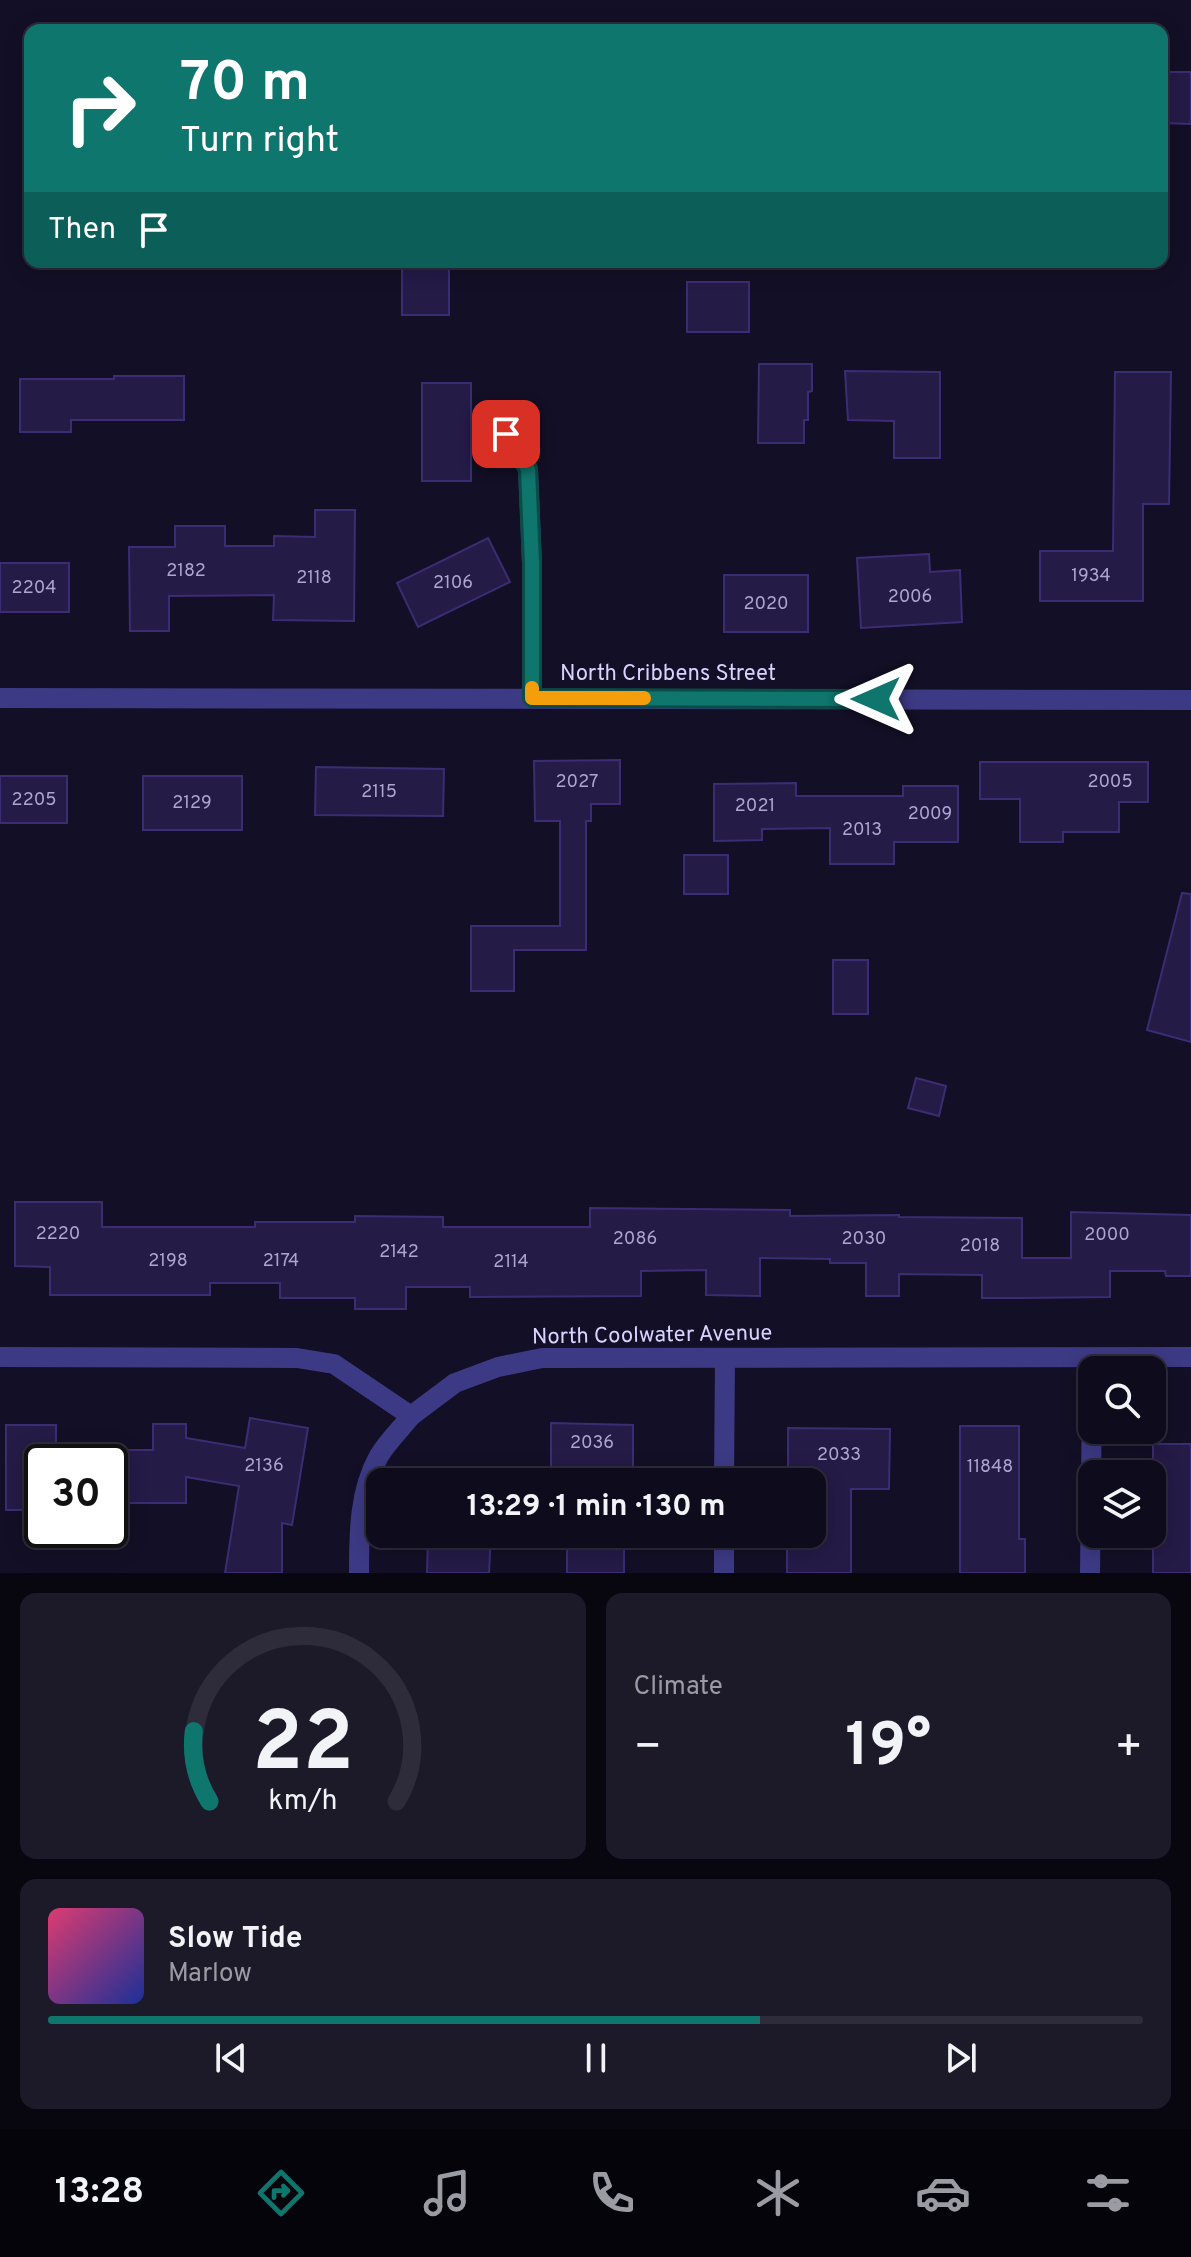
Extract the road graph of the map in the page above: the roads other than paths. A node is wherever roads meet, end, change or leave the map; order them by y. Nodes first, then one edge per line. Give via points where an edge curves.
1 (506, 434) dead end
2 (0, 698) edge
3 (532, 698) junction
4 (1191, 700) edge
5 (0, 1357) edge
6 (1191, 1357) edge
7 (725, 1358) junction
8 (1166, 1359) edge
9 (1078, 1364) edge
10 (411, 1416) junction
11 (1091, 1444) edge
12 (724, 1468) edge
13 (724, 1548) edge
14 (359, 1573) edge
15 (724, 1573) edge
16 (1090, 1573) edge

1 - 3 street via 528,469
2 - 3 street, North Cribbens Street
3 - 4 street, North Cribbens Street
5 - 10 street via 297,1358 334,1364
6 - 8 street, North Coolwater Avenue
7 - 9 street, North Coolwater Avenue
7 - 10 street, North Coolwater Avenue via 542,1358 455,1383
7 - 12 street
10 - 14 street, North Coolwater Avenue via 379,1456 366,1489
11 - 16 street
13 - 15 street

